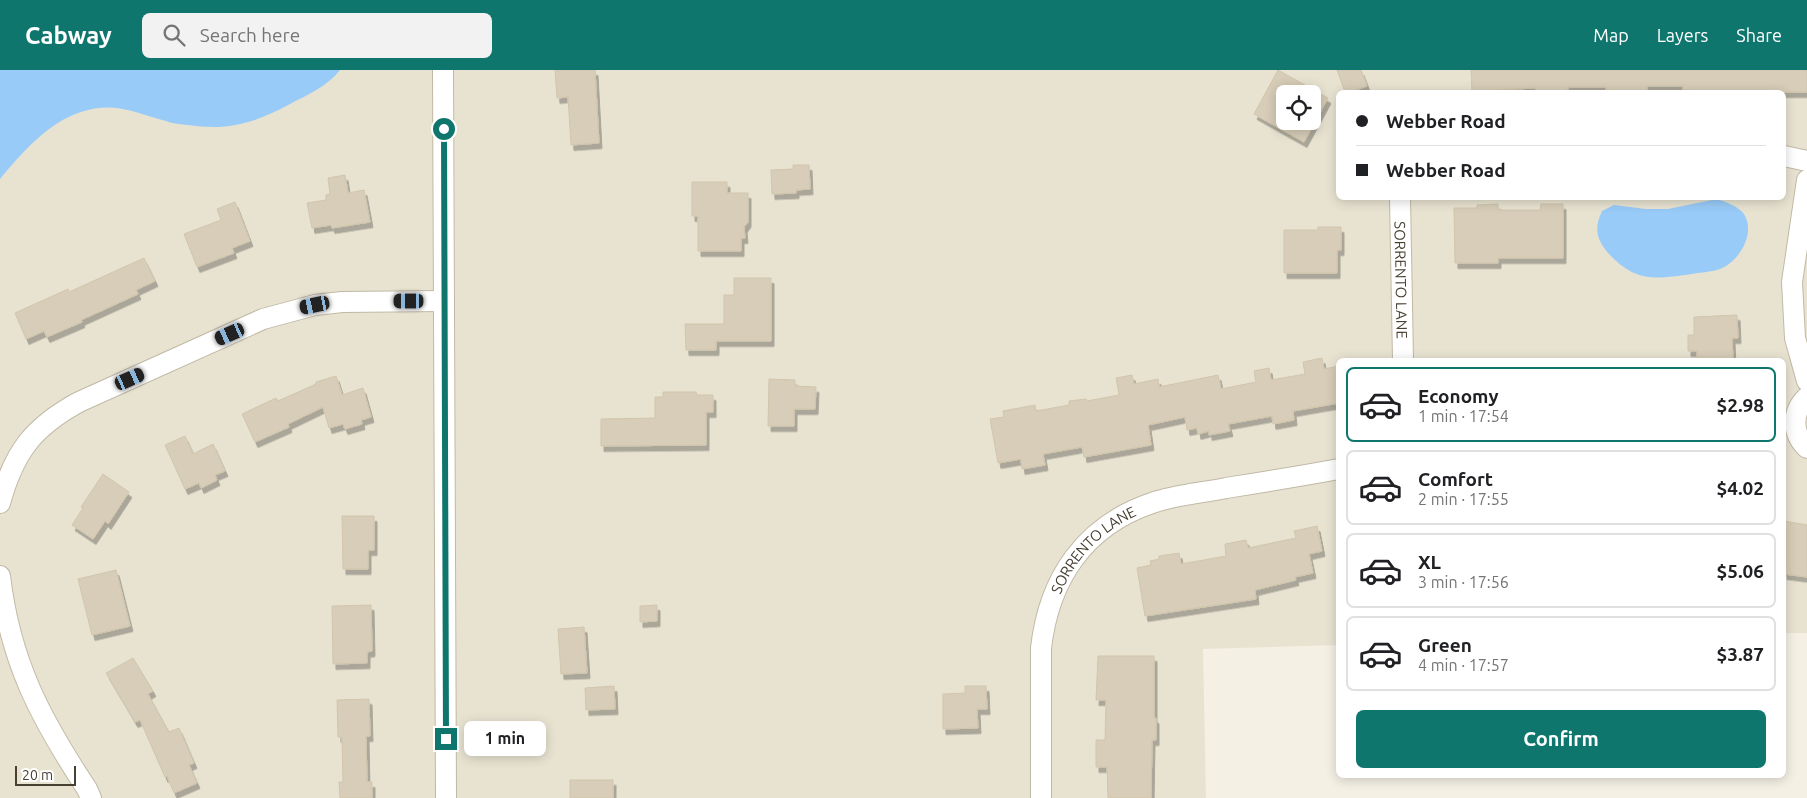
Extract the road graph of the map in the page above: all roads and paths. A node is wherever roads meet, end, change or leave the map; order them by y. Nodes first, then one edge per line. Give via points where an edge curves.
1 (443, 70) edge
2 (1786, 156) edge
3 (1807, 161) edge
4 (1807, 180) edge
5 (1397, 200) edge
6 (444, 300) junction
7 (1403, 358) edge
8 (1807, 381) edge
9 (1807, 397) edge
10 (1807, 448) edge
11 (1336, 470) edge
12 (0, 503) edge
13 (0, 576) edge
14 (91, 798) edge
15 (446, 798) edge
16 (1041, 798) edge

1 - 6 street
2 - 3 street
4 - 8 street via 1792,282 1795,338
5 - 7 street, SORRENTO LANE
6 - 12 street via 342,302 289,311 263,319 80,402 58,414 31,438 17,458
6 - 15 street
9 - 10 street via 1796,413 1795,425 1798,437
11 - 16 street, SORRENTO LANE via 1153,502 1118,518 1087,543 1063,574 1043,628
13 - 14 street via 9,629 31,694

